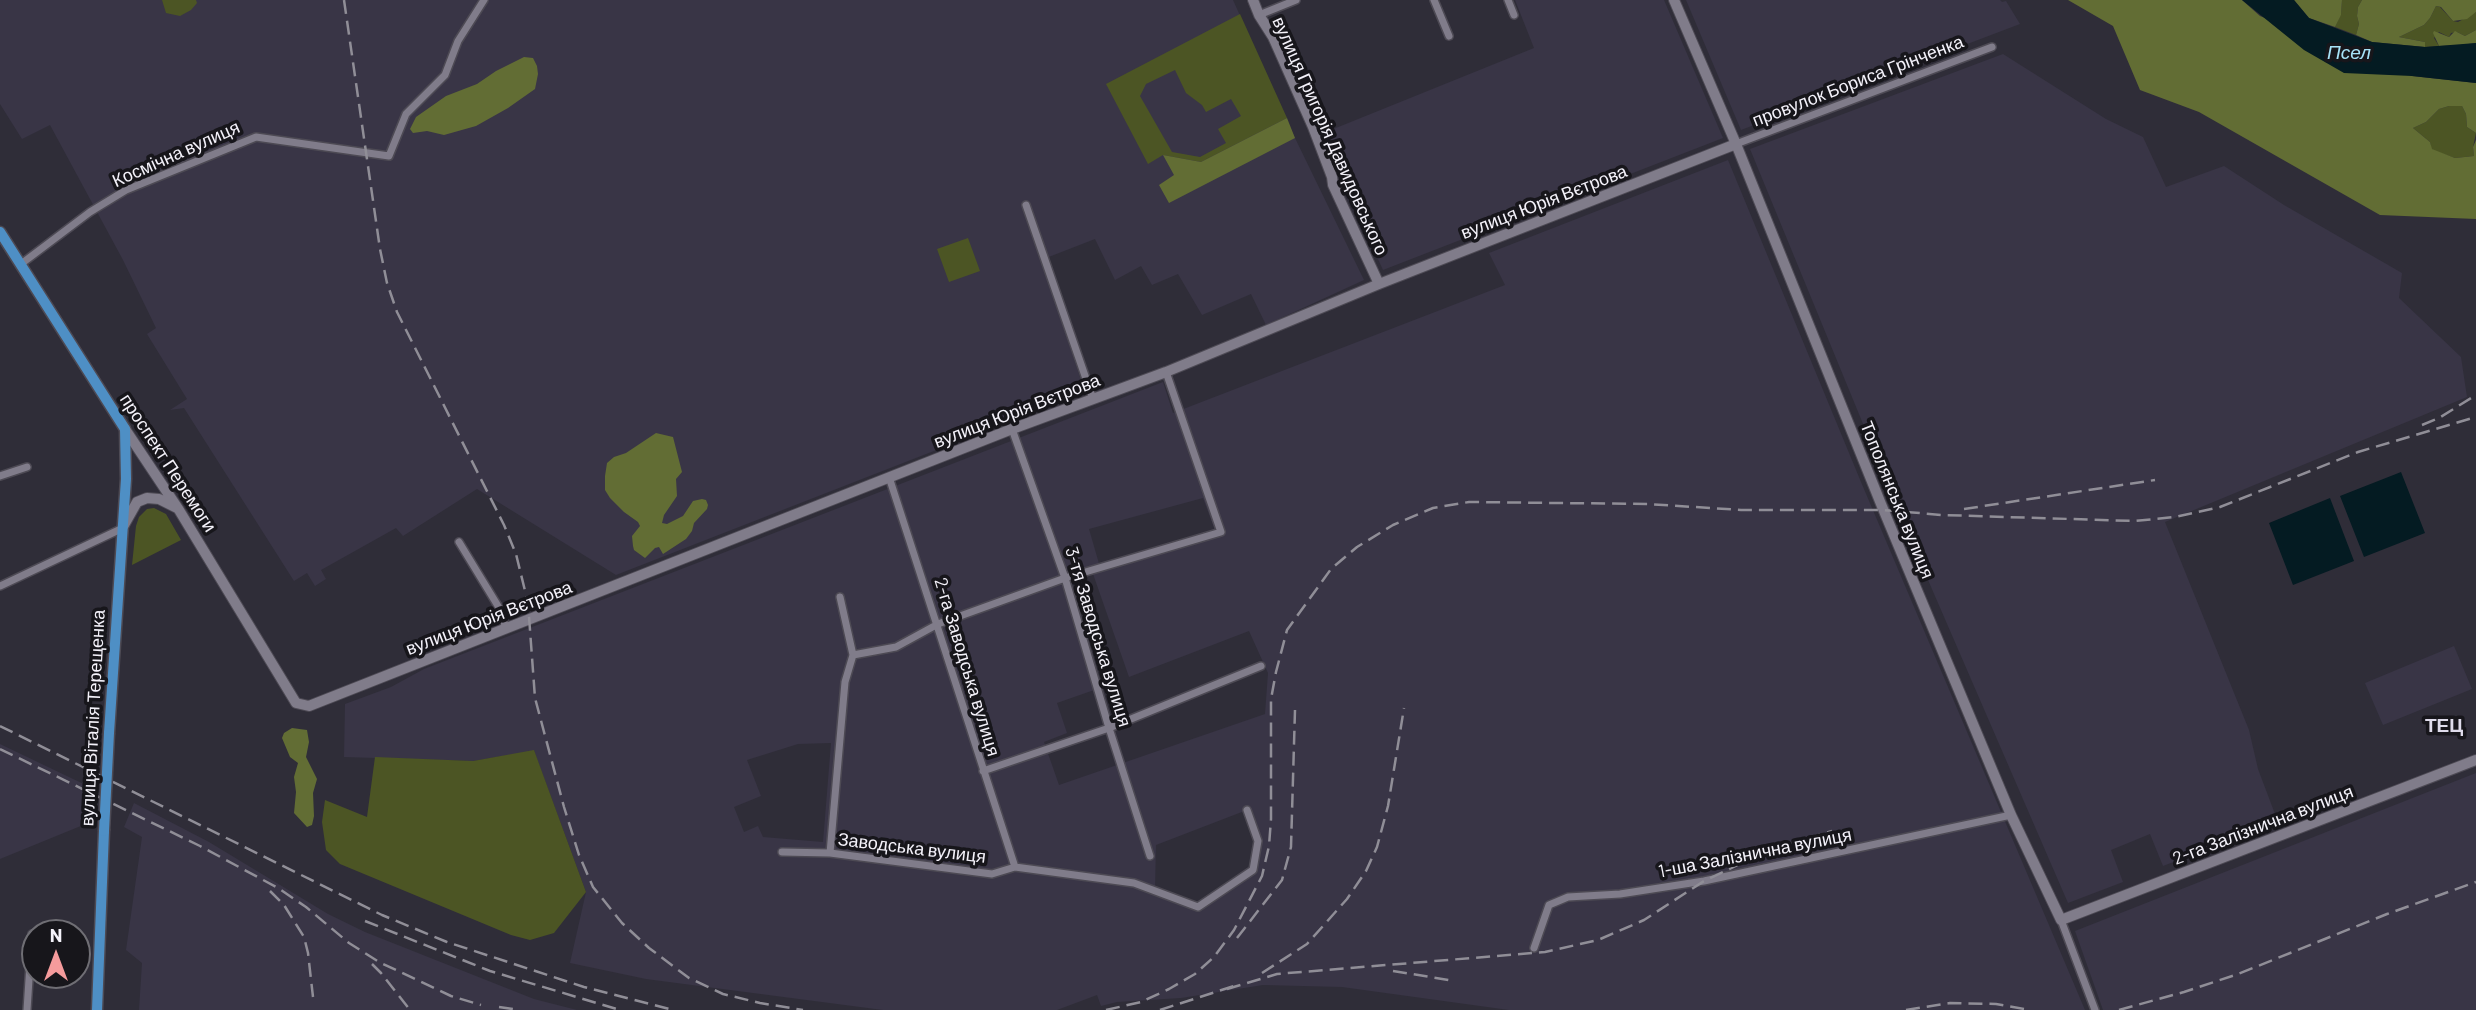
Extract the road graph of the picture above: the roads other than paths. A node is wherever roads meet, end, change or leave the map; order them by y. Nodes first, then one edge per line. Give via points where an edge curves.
1 (484, 0) edge
2 (1253, 0) edge
3 (1296, 0) edge
4 (1434, 0) edge
5 (1508, 0) edge
6 (1674, 0) edge
7 (1259, 15) junction
8 (1514, 15) dead end
9 (1449, 36) dead end
10 (1992, 47) dead end
11 (1736, 144) junction
12 (1026, 205) dead end
13 (0, 232) edge
14 (20, 264) junction
15 (1379, 284) junction
16 (1166, 372) junction
17 (1093, 399) junction
18 (125, 429) junction
19 (1012, 429) junction
20 (27, 467) dead end
21 (0, 476) edge
22 (890, 477) junction
23 (179, 510) junction
24 (123, 528) junction
25 (459, 541) dead end
26 (1065, 578) junction
27 (0, 586) edge
28 (840, 597) dead end
29 (939, 624) junction
30 (506, 628) junction
31 (853, 655) junction
32 (1261, 666) dead end
33 (309, 706) joint
34 (1109, 728) junction
35 (2476, 760) edge
36 (984, 771) junction
37 (1247, 810) dead end
38 (2011, 815) junction
39 (782, 852) dead end
40 (830, 853) junction
41 (1150, 856) dead end
42 (1015, 867) junction
43 (2061, 920) junction
44 (1534, 948) dead end
45 (28, 989) edge
46 (27, 1010) edge
47 (97, 1010) edge
48 (2095, 1010) edge

1 - 14 street, Космічна вулиця via 458,41 445,75 406,114 388,156 256,137 126,191
2 - 7 street, вулиця Григорія Давидовського
3 - 7 street
4 - 9 street
5 - 8 street
6 - 11 street, Тополянська вулиця
7 - 15 street, вулиця Григорія Давидовського via 1273,37 1333,186
10 - 11 street, провулок Бориса Грінченка
11 - 15 street, вулиця Юрія Вєтрова
11 - 38 street, Тополянська вулиця
12 - 17 street
13 - 14 main road, проспект Перемоги
14 - 18 main road, проспект Перемоги
15 - 16 street, вулиця Юрія Вєтрова
16 - 17 street, вулиця Юрія Вєтрова
16 - 26 street via 1221,532
17 - 19 street, вулиця Юрія Вєтрова
18 - 23 street, проспект Перемоги
18 - 24 main road, вулиця Віталія Терещенка
19 - 22 street, вулиця Юрія Вєтрова
19 - 26 street, 3-тя Заводська вулиця
20 - 21 street
22 - 29 street, 2-га Заводська вулиця
22 - 30 street, вулиця Юрія Вєтрова
23 - 24 street via 147,498 137,502
23 - 33 street, проспект Перемоги via 296,703
24 - 27 street
24 - 47 main road, вулиця Віталія Терещенка, bridge
25 - 30 street
26 - 29 street
26 - 34 street, 3-тя Заводська вулиця
28 - 31 street
29 - 31 street via 896,647
29 - 36 street, 2-га Заводська вулиця
30 - 33 street, вулиця Юрія Вєтрова
31 - 40 street via 845,682
32 - 34 street
34 - 36 street
34 - 41 street, 3-тя Заводська вулиця
35 - 43 street, 2-га Залізнична вулиця
36 - 42 street, 2-га Заводська вулиця
37 - 42 street, Заводська вулиця via 1258,841 1252,870 1198,906 1134,883
38 - 43 street, Тополянська вулиця
38 - 44 street, 1-ша Залізнична вулиця via 1704,881 1568,897 1549,905
39 - 40 street, Заводська вулиця
40 - 42 street, Заводська вулиця via 992,874
43 - 48 street, Тополянська вулиця
45 - 46 street

